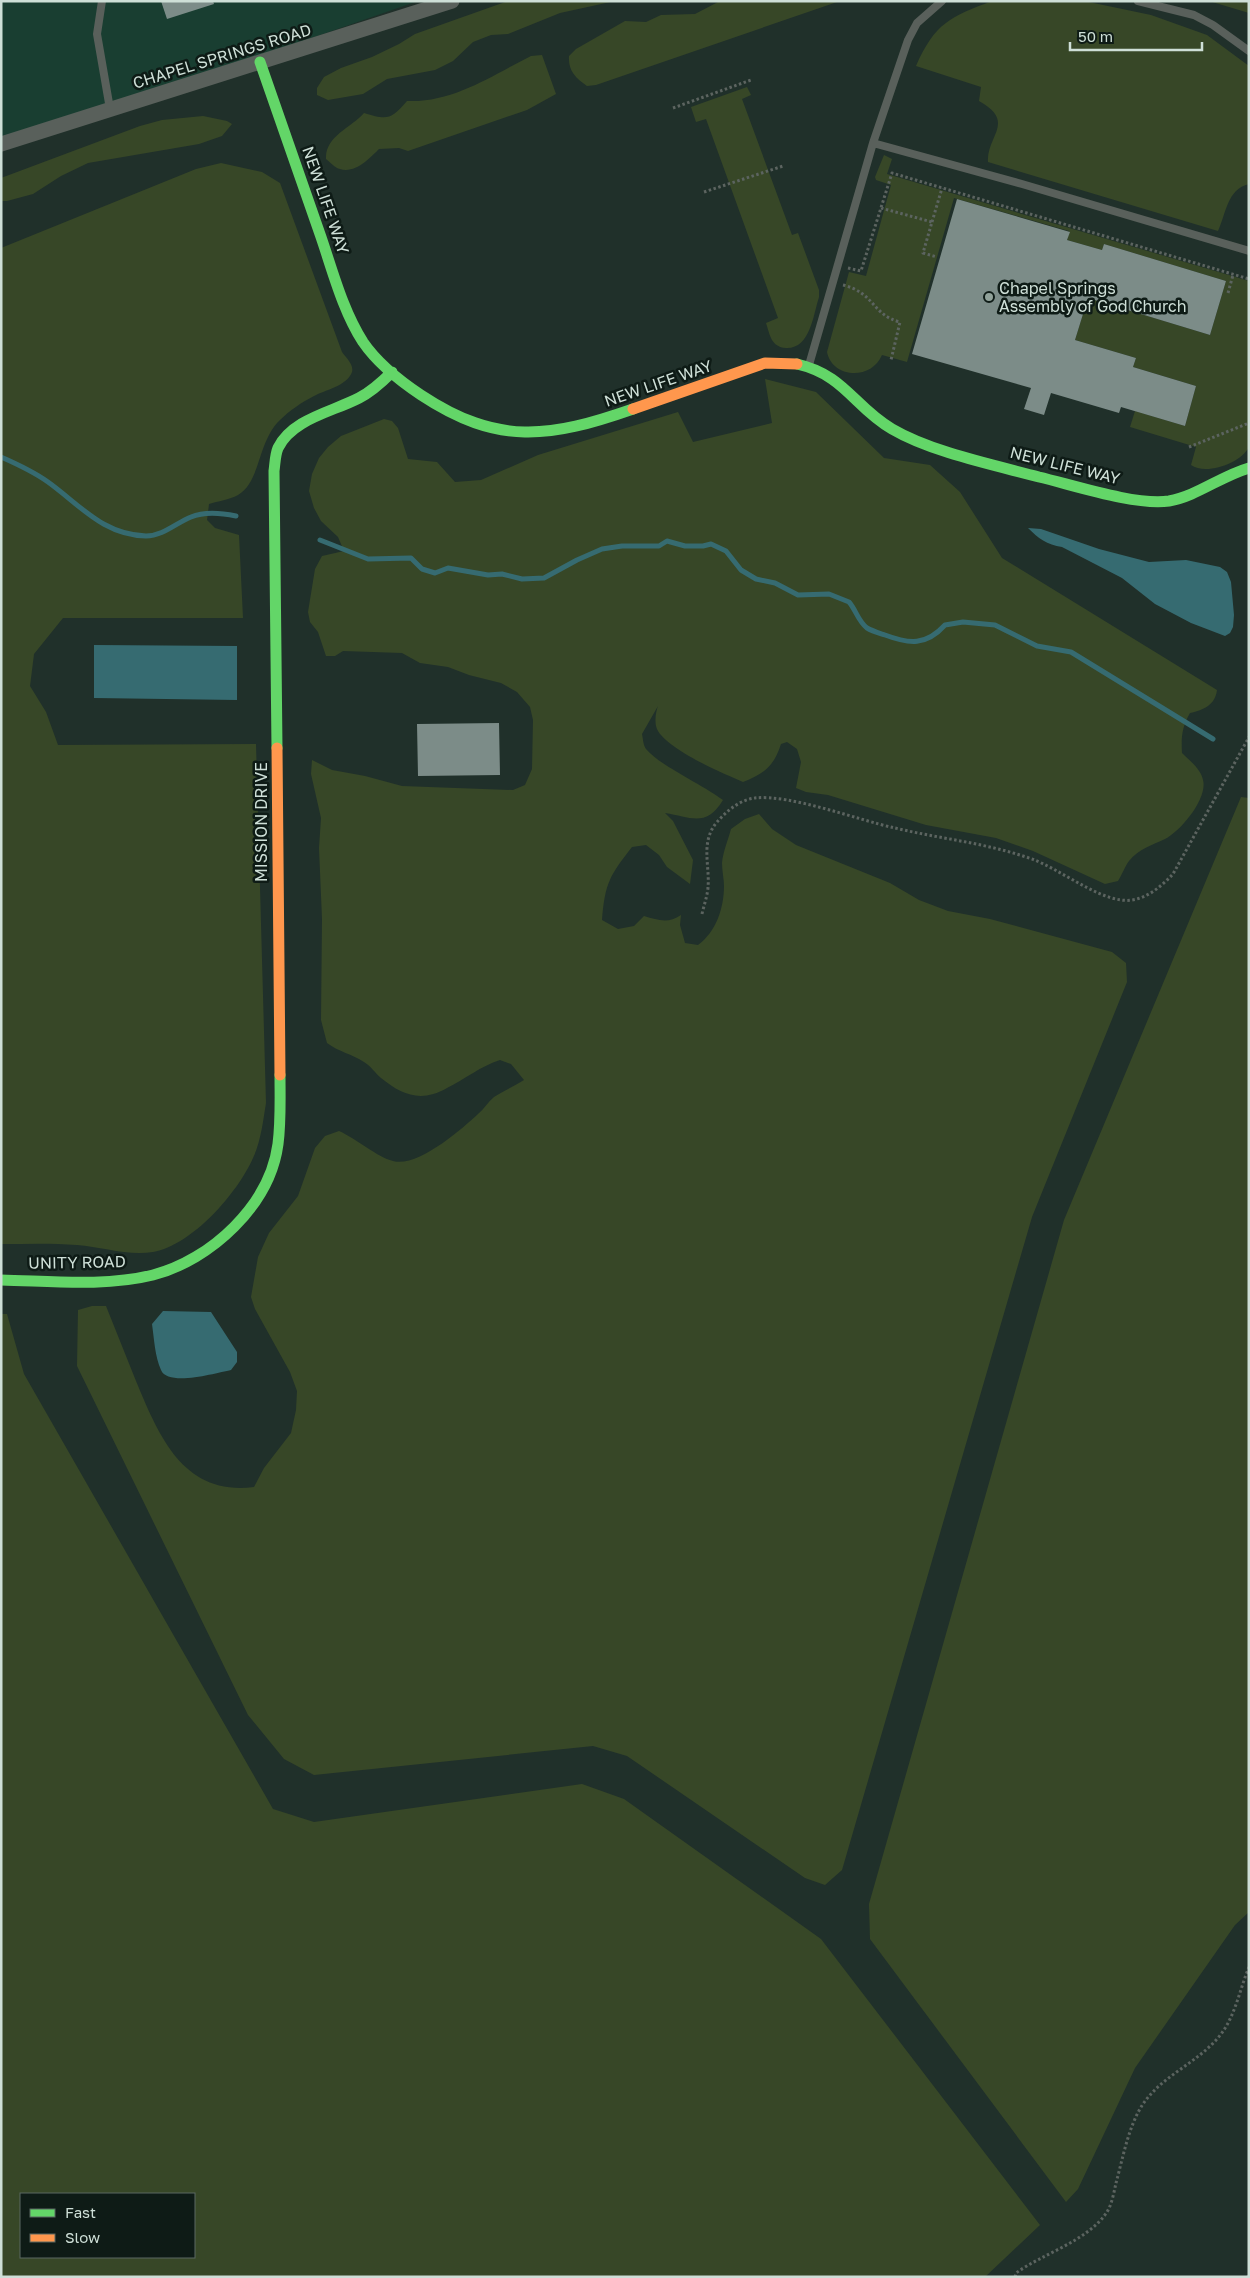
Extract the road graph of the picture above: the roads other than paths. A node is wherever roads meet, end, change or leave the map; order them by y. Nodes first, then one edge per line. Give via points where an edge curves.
1 (102, 1) edge
2 (452, 1) edge
3 (942, 1) edge
4 (1138, 1) edge
5 (1249, 51) edge
6 (260, 62) junction
7 (110, 109) junction
8 (873, 143) junction
9 (1, 144) edge
10 (1249, 251) edge
11 (809, 367) junction
12 (392, 372) junction
13 (1249, 468) edge
14 (153, 1274) joint
15 (1, 1280) edge

1 - 7 lane via 97,34
2 - 6 street, CHAPEL SPRINGS ROAD
3 - 8 lane via 917,23 908,40
4 - 5 lane via 1194,15 1213,24
6 - 7 street, CHAPEL SPRINGS ROAD
6 - 12 street, NEW LIFE WAY via 344,303 368,348
7 - 9 street, CHAPEL SPRINGS ROAD
8 - 10 lane
8 - 11 lane
11 - 12 street, NEW LIFE WAY via 778,360 765,363 593,423 540,432 509,432 455,414
11 - 13 street, NEW LIFE WAY via 846,388 875,418 894,432 916,442 1118,496 1146,502 1168,501 1190,495 1214,481
12 - 14 street, MISSION DRIVE via 359,398 307,420 278,448 274,471 278,1146 269,1173 251,1205 229,1231 206,1251 181,1265
14 - 15 street, UNITY ROAD via 122,1279

